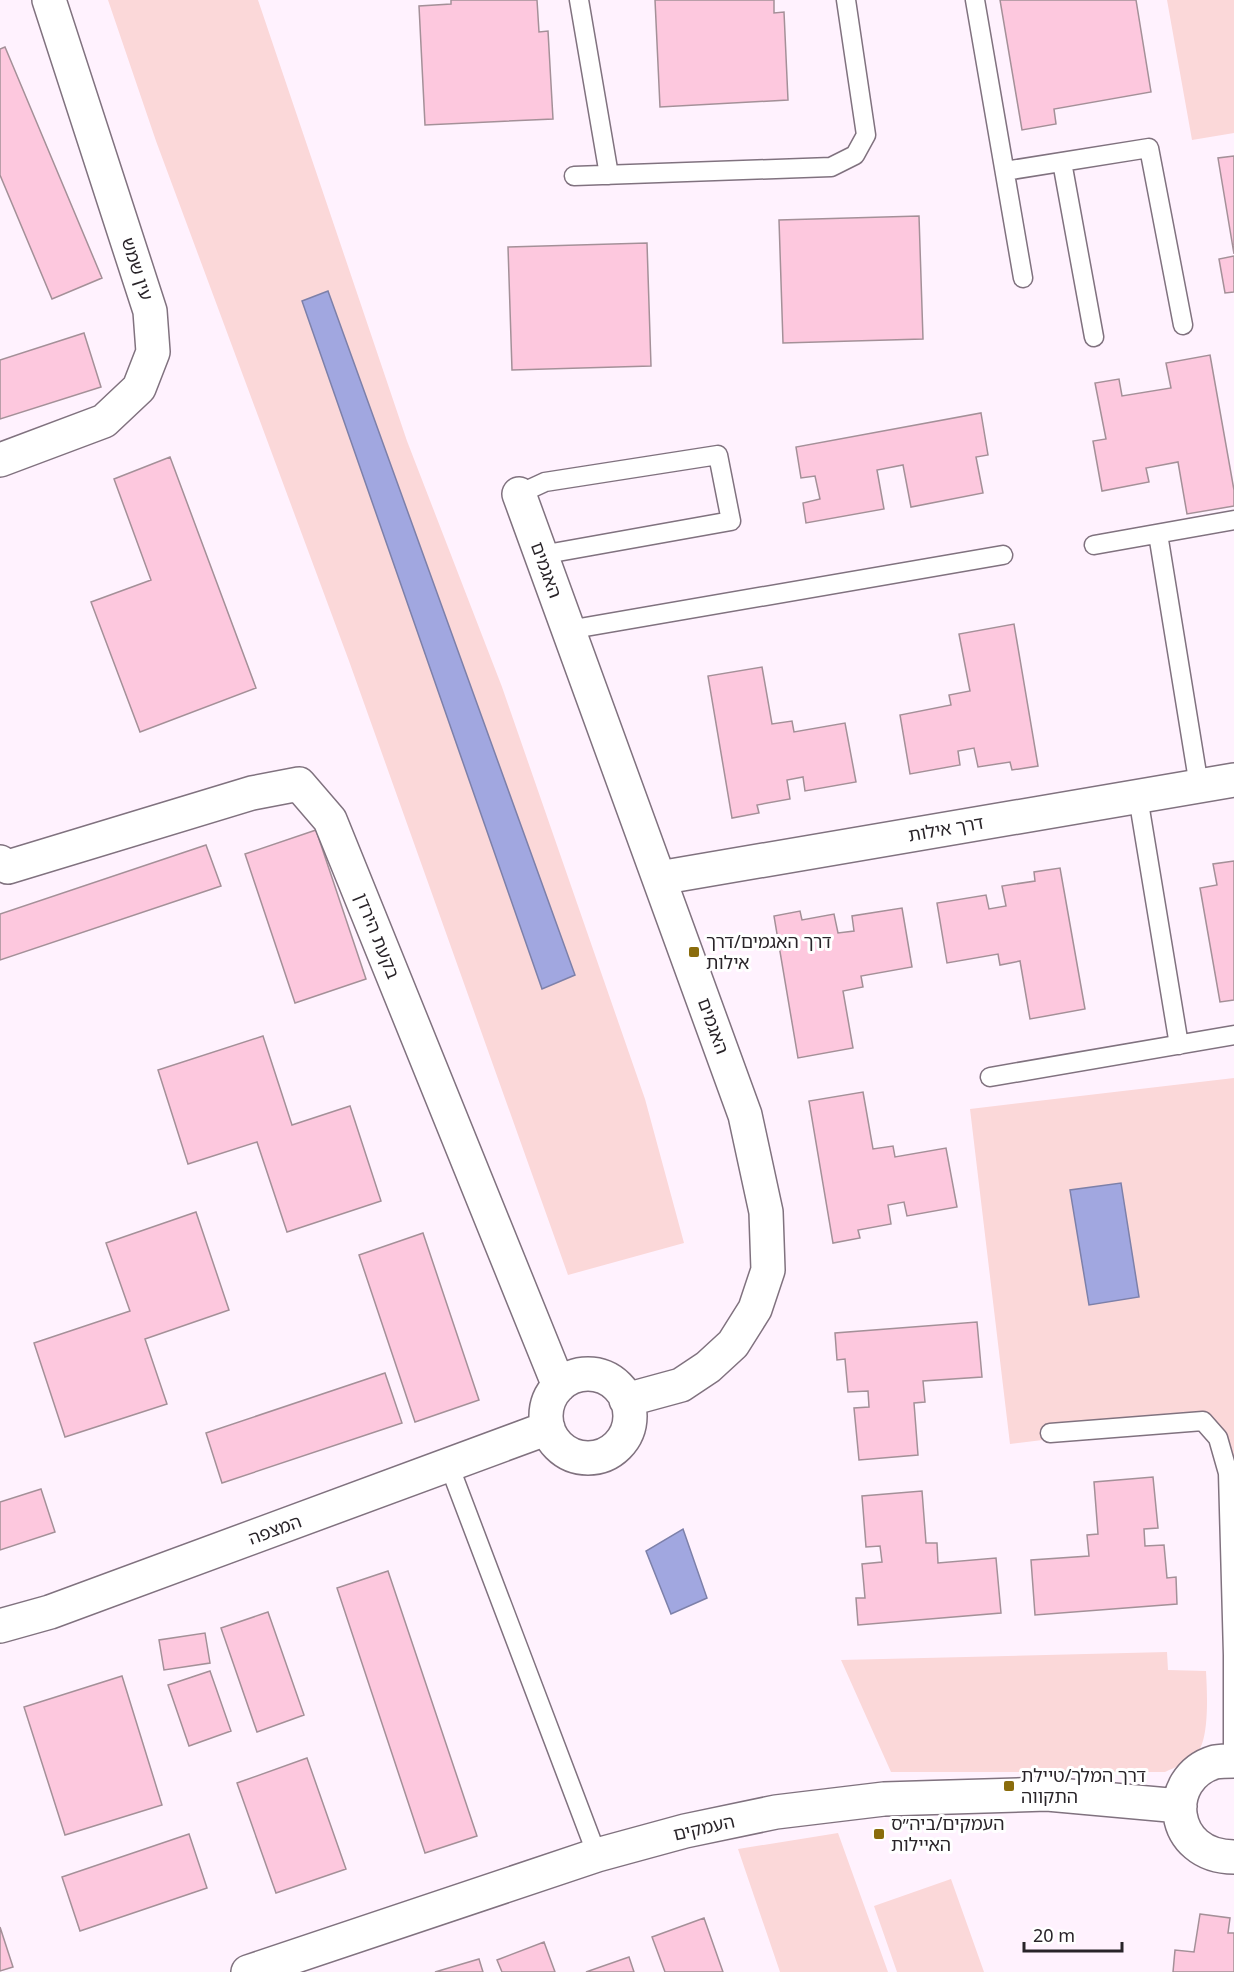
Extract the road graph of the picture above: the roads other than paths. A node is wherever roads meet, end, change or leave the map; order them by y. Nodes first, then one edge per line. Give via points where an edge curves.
1 (49, 0) edge
2 (579, 0) edge
3 (846, 0) edge
4 (975, 0) edge
5 (1062, 162) junction
6 (1005, 171) junction
7 (609, 175) junction
8 (574, 176) dead end
9 (1023, 278) dead end
10 (1183, 325) dead end
11 (1094, 337) dead end
12 (0, 460) edge
13 (519, 494) joint
14 (1234, 520) edge
15 (1158, 534) junction
16 (1094, 545) dead end
17 (541, 555) junction
18 (1003, 555) dead end
19 (568, 630) junction
20 (1234, 780) edge
21 (1199, 786) junction
22 (1138, 797) junction
23 (0, 862) edge
24 (659, 878) junction
25 (1234, 1035) edge
26 (1179, 1045) junction
27 (990, 1077) dead end
28 (560, 1386) junction
29 (626, 1400) junction
30 (548, 1428) junction
31 (1050, 1433) dead end
32 (448, 1465) junction
33 (0, 1626) edge
34 (1234, 1761) edge
35 (1180, 1806) junction
36 (597, 1855) junction
37 (1234, 1857) edge
38 (248, 1972) edge

1 - 12 street, עין שמש via 150,311 153,352 139,388 104,421
2 - 7 lane
3 - 7 lane via 866,135 855,155 831,167
4 - 6 lane
5 - 6 lane
5 - 10 lane via 1149,148
5 - 11 lane
6 - 9 lane
7 - 8 lane
13 - 17 street, האגמים
13 - 17 lane via 545,482 718,455 731,521
14 - 15 lane
15 - 16 lane
15 - 21 lane
17 - 19 street, האגמים
18 - 19 lane
19 - 24 street, האגמים
20 - 21 street, דרך אילות
21 - 22 street, דרך אילות
22 - 24 street, דרך אילות
22 - 26 lane
23 - 28 street, בקעת הירדן via 8,867 252,793 299,784 330,820
24 - 29 street, האגמים via 745,1115 766,1212 768,1270 755,1309 733,1344 708,1367 681,1385
25 - 26 lane
26 - 27 lane
28 - 29 street via 581,1375 598,1376 614,1384
28 - 30 street via 548,1406
29 - 30 street via 630,1415 626,1432 614,1449 599,1457 582,1458 566,1452
30 - 32 street, המצפה
31 - 34 lane via 1203,1420 1218,1438 1227,1473
32 - 33 street, המצפה via 50,1612
32 - 36 lane
34 - 35 street via 1215,1762 1198,1771 1185,1786
35 - 36 street, העמקים via 1047,1794 884,1799 776,1812
35 - 37 street via 1182,1826 1191,1842 1208,1853
36 - 38 street, העמקים

